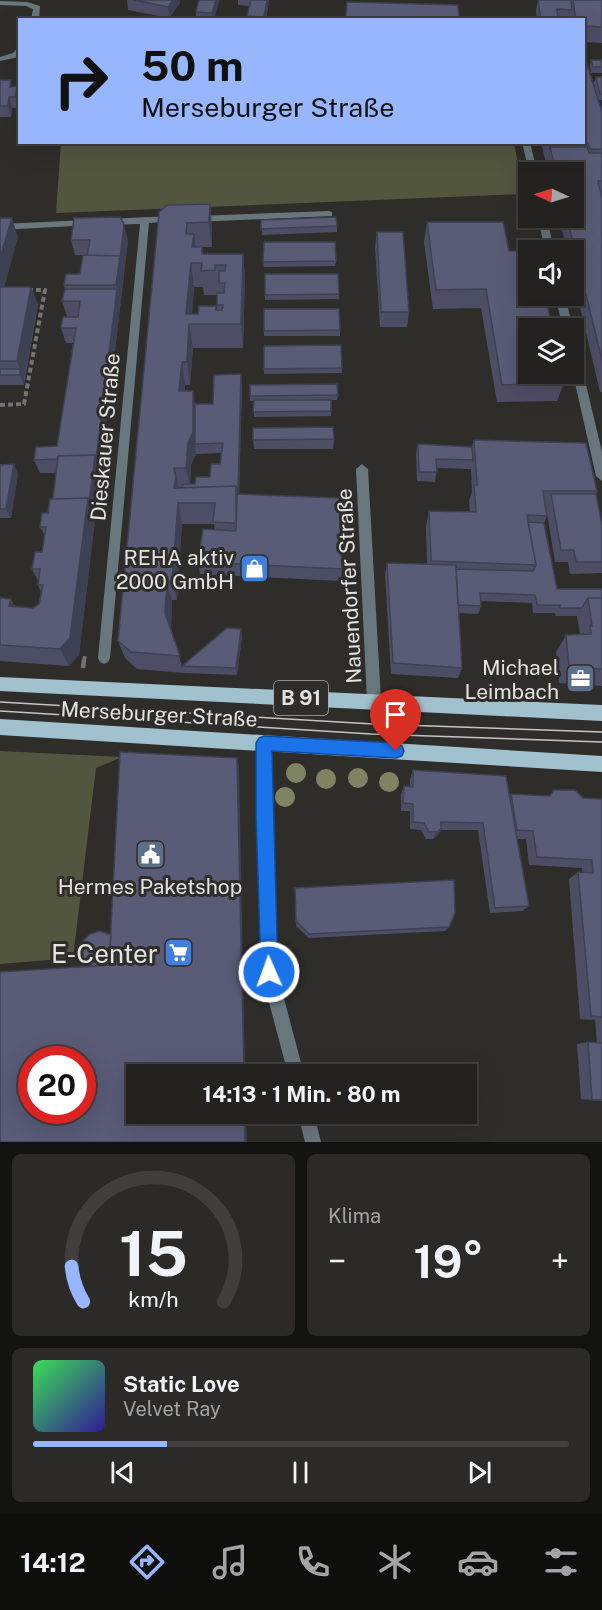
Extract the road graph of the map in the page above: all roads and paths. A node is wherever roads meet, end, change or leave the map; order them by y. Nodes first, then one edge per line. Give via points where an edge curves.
1 (0, 3) edge
2 (35, 18) edge
3 (18, 53) edge
4 (0, 59) edge
5 (526, 144) edge
6 (530, 162) edge
7 (329, 214) dead end
8 (145, 220) junction
9 (0, 227) edge
10 (24, 291) edge
11 (581, 384) edge
12 (0, 405) edge
13 (362, 469) dead end
14 (602, 476) edge
15 (86, 645) dead end
16 (104, 658) dead end
17 (83, 668) dead end
18 (0, 684) edge
19 (374, 701) junction
20 (602, 713) edge
21 (0, 727) edge
22 (264, 743) junction
23 (602, 764) edge
24 (293, 1064) edge
25 (309, 1124) edge
26 (313, 1142) edge

1 - 2 street via 37,8
3 - 4 street
5 - 6 street
7 - 8 street
8 - 9 street
8 - 16 street, Dieskauer Straße
10 - 12 path via 45,290 24,404
11 - 14 street
13 - 19 street, Nauendorfer Straße
15 - 17 path
18 - 19 main road, Merseburger Straße / B 91
19 - 20 main road, Merseburger Straße / B 91
21 - 22 main road, Merseburger Straße / B 91
22 - 23 main road, Merseburger Straße / B 91
22 - 24 street via 269,972
25 - 26 street

